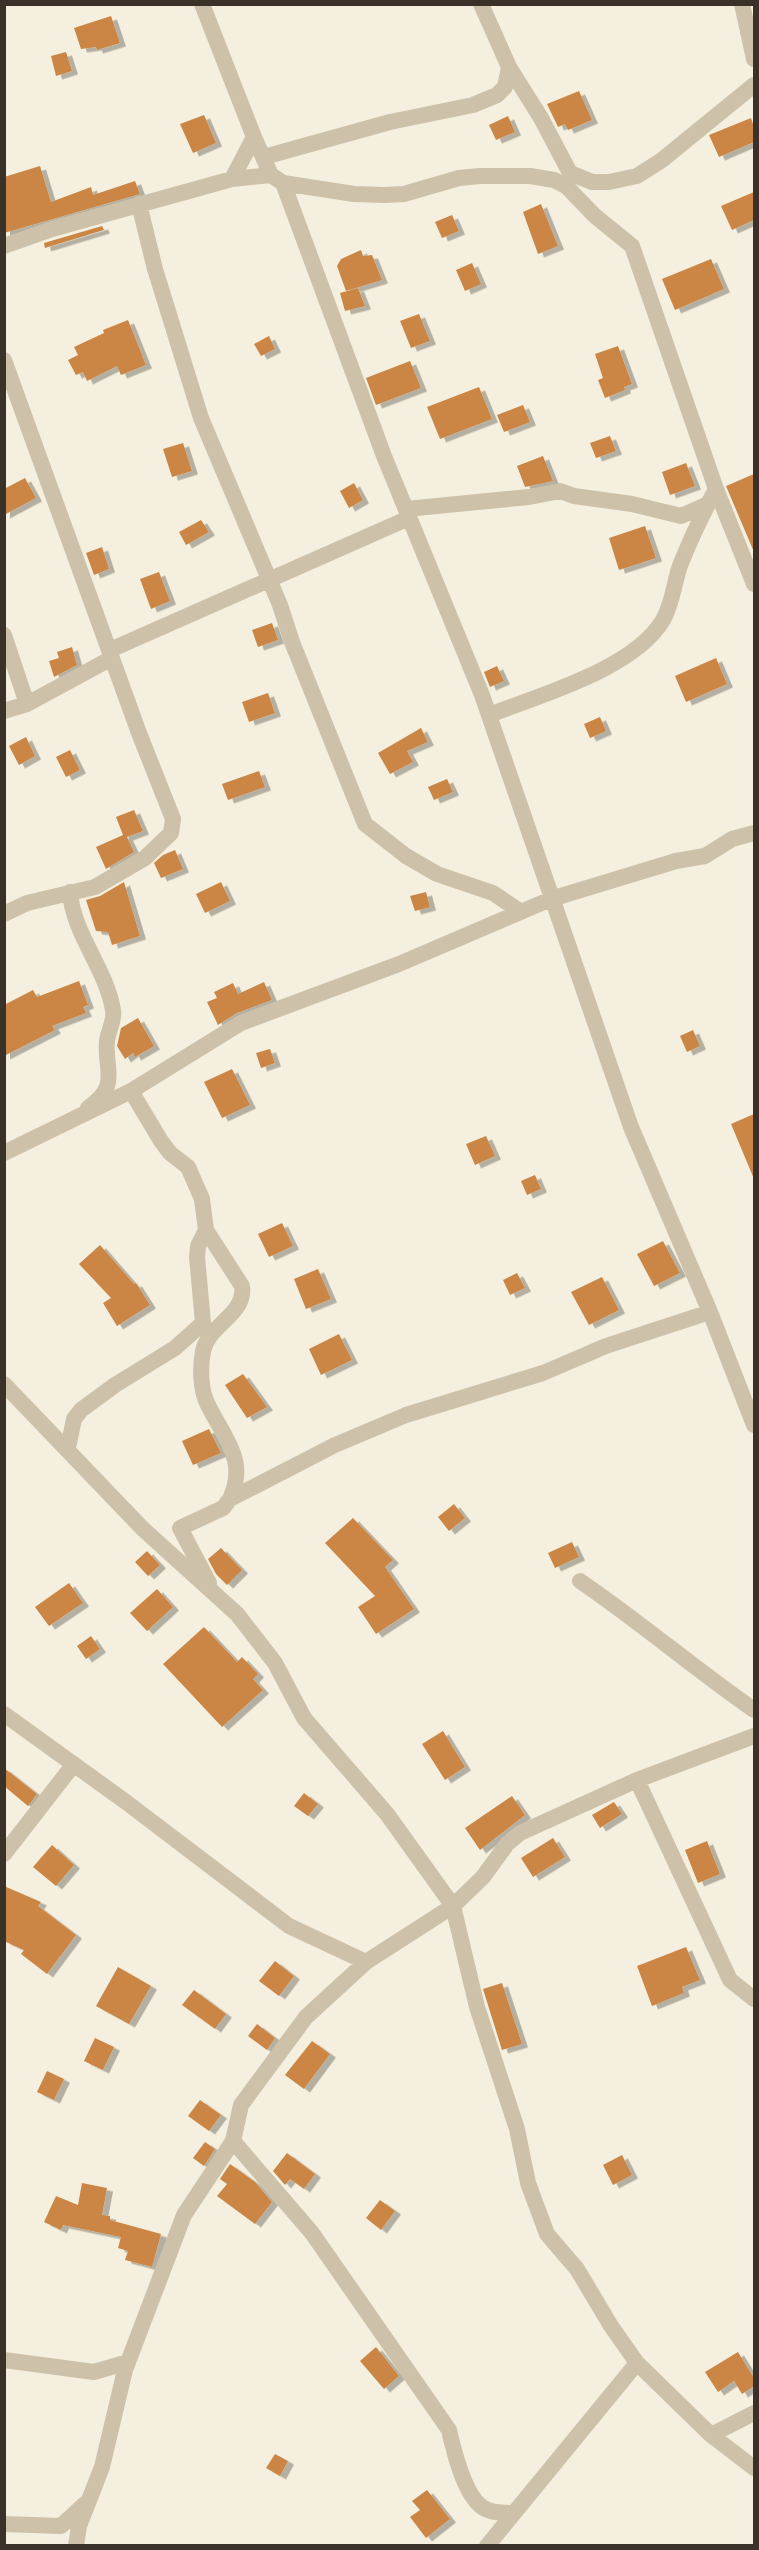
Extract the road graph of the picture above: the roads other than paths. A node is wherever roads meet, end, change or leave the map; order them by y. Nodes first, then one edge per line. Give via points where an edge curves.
1 (202, 4) edge
2 (481, 4) edge
3 (742, 4) edge
4 (754, 59) edge
5 (509, 67) junction
6 (754, 86) edge
7 (254, 136) junction
8 (264, 157) junction
9 (232, 179) junction
10 (277, 179) junction
11 (568, 179) junction
12 (139, 204) junction
13 (4, 246) edge
14 (4, 360) edge
15 (716, 489) junction
16 (708, 504) junction
17 (407, 514) junction
18 (268, 581) junction
19 (754, 584) edge
20 (4, 635) edge
21 (111, 654) junction
22 (27, 704) junction
23 (4, 711) edge
24 (489, 715) junction
25 (754, 833) edge
26 (70, 892) junction
27 (501, 899) junction
28 (551, 899) junction
29 (521, 912) junction
30 (4, 914) edge
31 (491, 925) junction
32 (131, 1091) junction
33 (59, 1128) junction
34 (4, 1153) edge
35 (206, 1230) junction
36 (710, 1312) junction
37 (4, 1384) edge
38 (754, 1425) edge
39 (68, 1448) junction
40 (230, 1499) junction
41 (580, 1581) dead end
42 (216, 1594) junction
43 (754, 1710) edge
44 (4, 1714) edge
45 (754, 1736) edge
46 (74, 1764) junction
47 (637, 1780) junction
48 (4, 1854) edge
49 (453, 1906) junction
50 (366, 1962) junction
51 (754, 1999) edge
52 (233, 2141) junction
53 (4, 2361) edge
54 (128, 2362) junction
55 (638, 2363) junction
56 (754, 2413) edge
57 (711, 2435) junction
58 (754, 2468) edge
59 (89, 2499) junction
60 (514, 2513) junction
61 (4, 2524) edge
62 (76, 2546) edge
63 (487, 2546) edge

1 - 7 street
2 - 5 street
3 - 4 street
5 - 8 street via 505,87 497,95 473,105 390,122
5 - 11 street via 541,118
6 - 11 street via 637,176 609,182
7 - 8 street
7 - 9 street
8 - 10 street
9 - 10 street
9 - 12 street
10 - 11 street via 354,194 384,195 480,176
10 - 17 street
11 - 15 street via 595,216 632,246
12 - 13 street
12 - 18 street via 201,418
14 - 21 street
15 - 16 street
15 - 19 street
16 - 17 street via 681,516 560,491
16 - 24 street via 680,565 667,612 648,638 602,671
17 - 18 street
17 - 24 street
18 - 21 street
18 - 27 street via 365,824 405,856 437,874
20 - 22 street
21 - 22 street
21 - 26 street via 167,802 173,828 145,858 95,887
22 - 23 street
24 - 28 street
25 - 28 street via 732,839 705,856
26 - 30 street via 27,903
26 - 33 street via 71,908 114,1011 107,1041 110,1079 92,1105
27 - 29 street
27 - 31 street
28 - 29 street
28 - 36 street via 631,1127
29 - 31 street
31 - 32 street via 241,1023
32 - 33 street
32 - 35 street via 170,1153 188,1167 203,1203
33 - 34 street
35 - 39 street via 197,1257 203,1323 175,1348 81,1410 74,1419
35 - 40 street via 243,1292 239,1305 210,1333 202,1367 204,1397 235,1462 235,1489
36 - 38 street
36 - 40 street via 606,1346 543,1373 406,1415 335,1445
37 - 39 street
39 - 42 street via 143,1529
40 - 42 street via 223,1508 180,1528
41 - 43 street via 627,1612
42 - 49 street via 276,1663 304,1718 387,1814
44 - 46 street
45 - 47 street
46 - 48 street
46 - 50 street via 289,1926
47 - 49 street via 520,1833
47 - 51 street via 730,1980
49 - 50 street
49 - 55 street via 477,2007 517,2129 533,2202 547,2234 577,2269
50 - 52 street via 300,2025 241,2105
52 - 54 street via 184,2215
52 - 60 street via 312,2233 449,2430 454,2454 472,2497 483,2509
53 - 54 street via 94,2372
54 - 59 street via 102,2467
55 - 57 street
55 - 60 street
56 - 57 street
57 - 58 street
59 - 61 street via 61,2526
59 - 62 street
60 - 63 street

